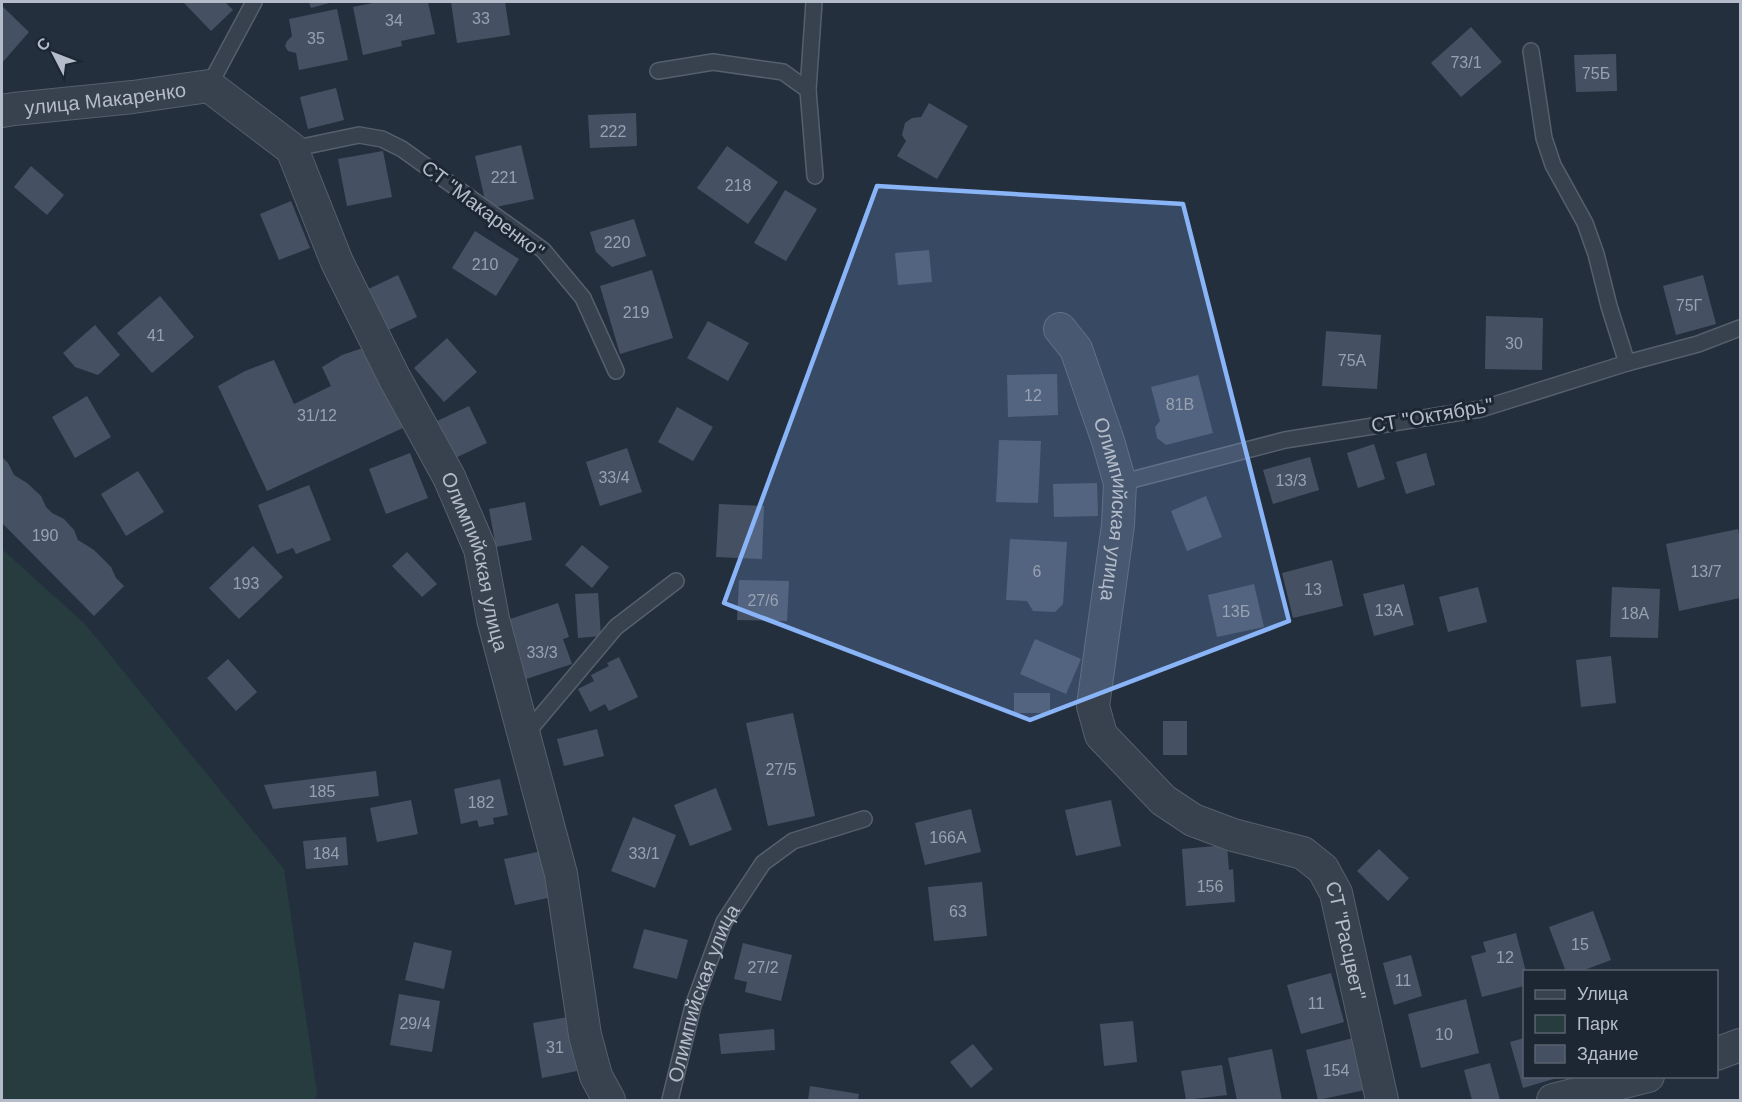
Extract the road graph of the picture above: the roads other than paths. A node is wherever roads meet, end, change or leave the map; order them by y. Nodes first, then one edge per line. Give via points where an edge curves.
1 (254, 2) edge
2 (814, 2) edge
3 (1531, 51) dead end
4 (658, 71) dead end
5 (208, 86) junction
6 (808, 90) junction
7 (2, 111) edge
8 (292, 148) junction
9 (814, 176) dead end
10 (1740, 328) edge
11 (1060, 329) dead end
12 (1628, 363) junction
13 (616, 371) dead end
14 (1120, 483) junction
15 (676, 582) dead end
16 (525, 735) junction
17 (1125, 760) joint
18 (864, 819) dead end
19 (1740, 1045) edge
20 (1718, 1053) edge
21 (1644, 1078) edge
22 (609, 1101) edge
23 (670, 1101) edge
24 (1382, 1101) edge
25 (1553, 1101) edge

1 - 5 lane
2 - 6 lane
3 - 12 lane via 1544,138 1553,165 1588,233
4 - 6 lane via 713,62 783,72
5 - 7 street, улица Макаренко
5 - 8 street
6 - 9 lane
8 - 13 lane, СТ "Макаренко" via 359,135 382,139 402,149 543,250 583,298
8 - 16 street, Олимпийская улица via 337,262 449,477 480,549 493,619
10 - 12 lane, СТ "Октябрь"
11 - 14 street, Олимпийская улица via 1076,349
12 - 14 lane, СТ "Октябрь" via 1481,409 1285,440
14 - 17 street, Олимпийская улица via 1118,525 1093,706 1101,735
15 - 16 lane via 616,627
16 - 22 street, Олимпийская улица via 561,874 585,1035 596,1076
17 - 24 street, СТ "Расцвет" via 1163,800 1193,820 1303,853 1323,869 1336,893
18 - 23 lane, Олимпийская улица via 793,841 763,863 724,922 693,1006
19 - 20 street
21 - 25 street

